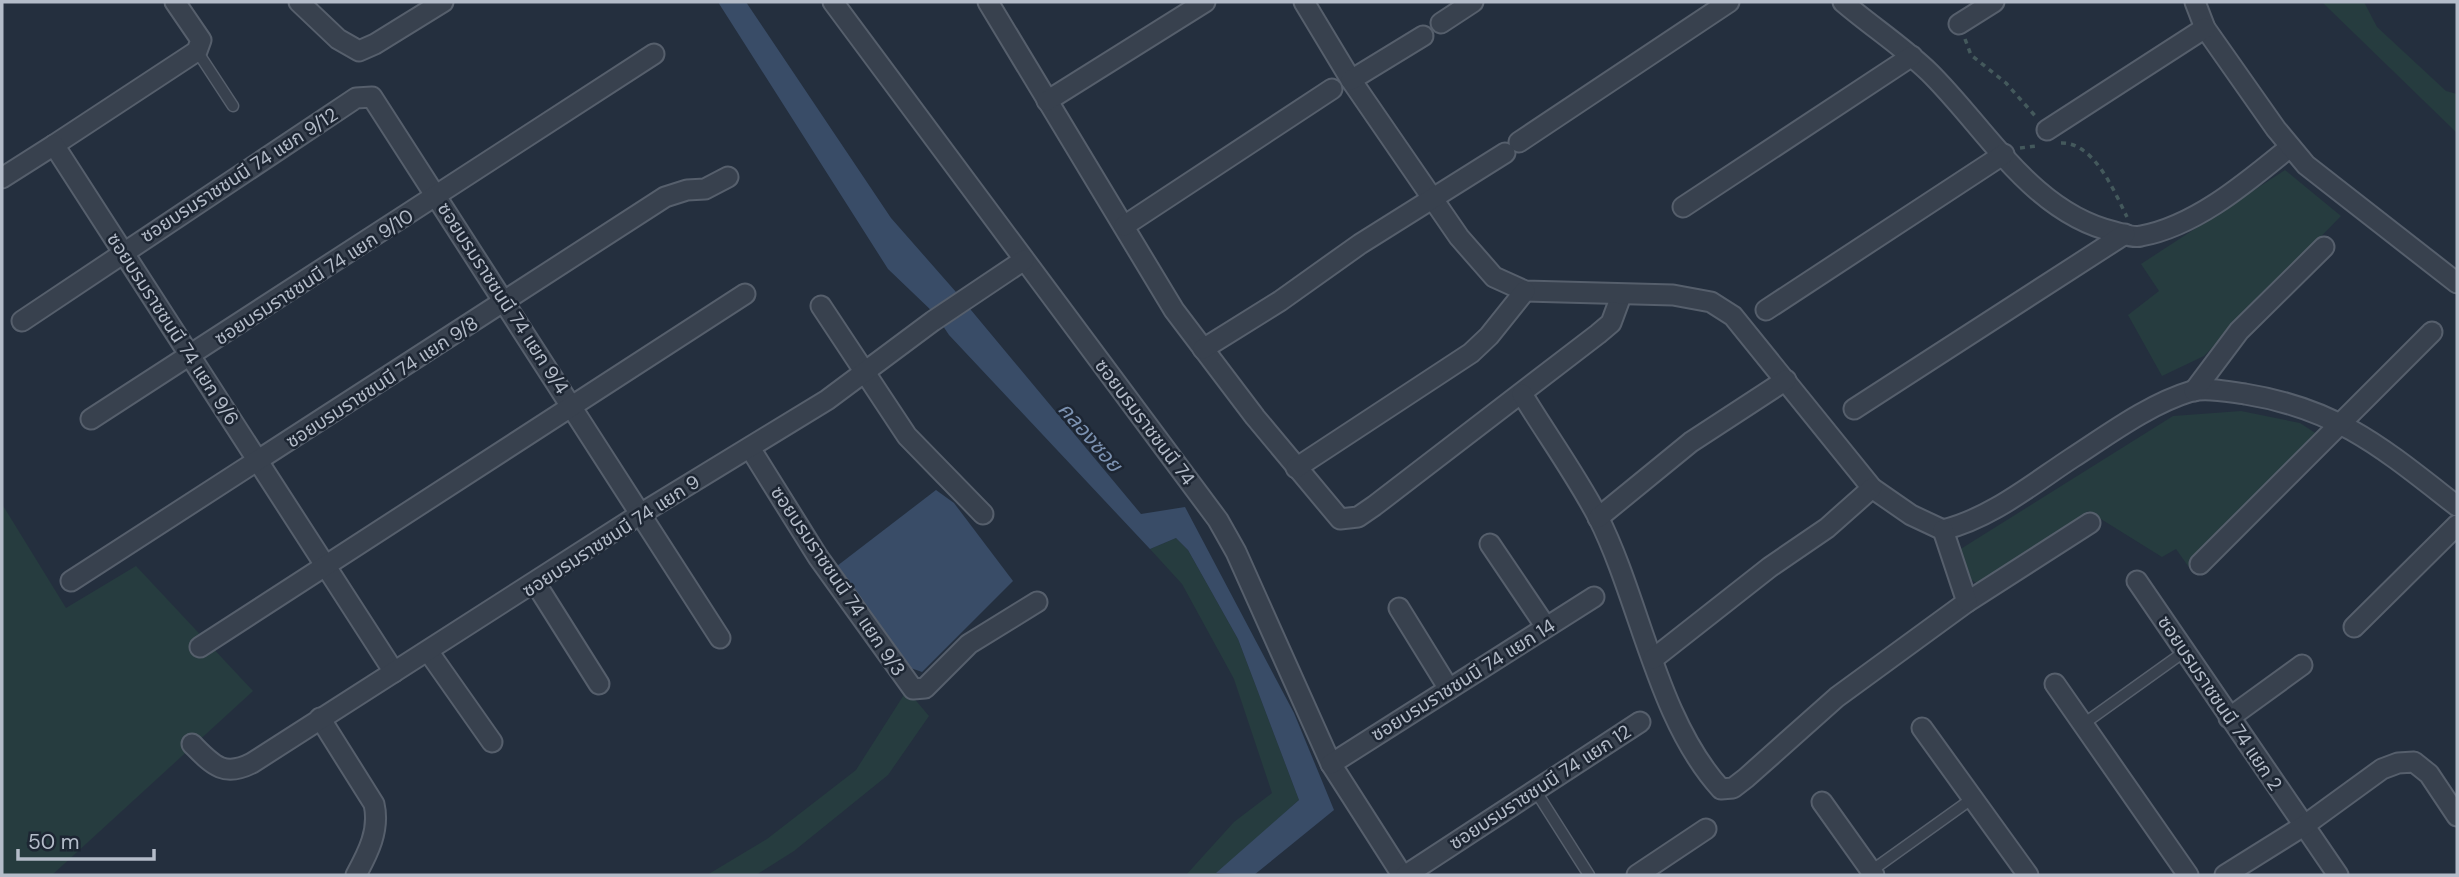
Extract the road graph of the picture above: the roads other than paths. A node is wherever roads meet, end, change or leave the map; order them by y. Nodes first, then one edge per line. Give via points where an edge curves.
1 (175, 2) edge
2 (299, 2) edge
3 (443, 2) edge
4 (833, 2) edge
5 (988, 2) edge
6 (1205, 2) edge
7 (1304, 2) edge
8 (1473, 2) edge
9 (1730, 2) edge
10 (1843, 2) edge
11 (1994, 2) edge
12 (2195, 2) edge
13 (1441, 23) dead end
14 (1959, 24) road end
15 (2205, 28) junction
16 (1423, 36) dead end
17 (197, 51) junction
18 (654, 54) dead end
19 (1912, 56) junction
20 (1352, 80) junction
21 (1332, 89) dead end
22 (356, 98) joint
23 (1047, 101) junction
24 (233, 106) dead end
25 (2047, 138) road end
26 (54, 145) junction
27 (2290, 147) junction
28 (2002, 152) junction
29 (729, 177) dead end
30 (2, 178) edge
31 (437, 197) junction
32 (1435, 198) junction
33 (1683, 206) dead end
34 (1124, 226) junction
35 (2131, 236) junction
36 (2324, 247) dead end
37 (123, 252) junction
38 (1024, 260) junction
39 (2457, 284) edge
40 (1525, 291) junction
41 (745, 294) dead end
42 (1622, 296) junction
43 (505, 301) junction
44 (821, 306) dead end
45 (1766, 310) dead end
46 (22, 321) dead end
47 (2432, 332) dead end
48 (1203, 349) junction
49 (190, 356) junction
50 (863, 372) junction
51 (1786, 380) junction
52 (2194, 391) junction
53 (1522, 394) junction
54 (573, 406) junction
55 (1854, 409) dead end
56 (91, 419) dead end
57 (2340, 422) junction
58 (750, 448) junction
59 (259, 463) junction
60 (1296, 468) junction
61 (1872, 488) junction
62 (2457, 506) edge
63 (642, 513) junction
64 (983, 514) dead end
65 (1598, 518) junction
66 (2090, 523) dead end
67 (2457, 526) edge
68 (1943, 530) junction
69 (1490, 544) dead end
70 (2200, 564) dead end
71 (326, 566) junction
72 (71, 581) dead end
73 (2137, 581) dead end
74 (536, 584) junction
75 (1594, 597) dead end
76 (1037, 602) dead end
77 (1967, 602) junction
78 (1399, 608) dead end
79 (1546, 627) junction
80 (2354, 627) dead end
81 (720, 638) dead end
82 (200, 647) dead end
83 (428, 651) junction
84 (2184, 652) junction
85 (1653, 659) junction
86 (2302, 665) dead end
87 (394, 672) junction
88 (598, 684) dead end
89 (2055, 684) dead end
90 (1449, 689) junction
91 (320, 718) junction
92 (2229, 718) junction
93 (1640, 722) dead end
94 (2082, 724) junction
95 (1922, 728) dead end
96 (492, 742) dead end
97 (192, 744) dead end
98 (1331, 764) junction
99 (1535, 790) junction
100 (1974, 798) junction
101 (1822, 802) dead end
102 (2457, 816) edge
103 (2305, 825) junction
104 (1706, 829) dead end
105 (1872, 873) edge
106 (356, 875) edge
107 (1404, 875) edge
108 (1589, 875) edge
109 (1637, 875) edge
110 (2028, 875) edge
111 (2188, 875) edge
112 (2225, 875) edge
113 (2338, 875) edge

1 - 17 street via 198,32
2 - 3 street via 338,39 359,51
4 - 38 street, ซอยบรมราชชนนี 74
5 - 23 street
6 - 23 street
7 - 20 street
8 - 13 street
9 - 32 street
10 - 19 street
11 - 14 street
12 - 15 street
15 - 25 street
15 - 27 street
16 - 20 street
17 - 24 lane
17 - 26 street
18 - 31 street, ซอยบรมราชชนนี 74 แยก 9/10
19 - 28 street
19 - 33 street
20 - 32 street
21 - 34 street
22 - 31 street, ซอยบรมราชชนนี 74 แยก 9/4 via 372,97
22 - 37 street, ซอยบรมราชชนนี 74 แยก 9/12
23 - 34 street
26 - 30 street
26 - 37 street, ซอยบรมราชชนนี 74 แยก 9/6
27 - 35 street via 2200,212 2169,228
27 - 39 street
28 - 35 street via 2030,184 2062,210
28 - 45 street
29 - 43 street, ซอยบรมราชชนนี 74 แยก 9/8 via 705,189 665,197
31 - 43 street, ซอยบรมราชชนนี 74 แยก 9/4
31 - 49 street, ซอยบรมราชชนนี 74 แยก 9/10
32 - 40 street via 1459,237 1494,277
32 - 48 street
34 - 48 street
35 - 55 street
36 - 52 street via 2239,331
37 - 46 street, ซอยบรมราชชนนี 74 แยก 9/12
37 - 49 street, ซอยบรมราชชนนี 74 แยก 9/6
38 - 50 street, ซอยบรมราชชนนี 74 แยก 9
38 - 98 street, ซอยบรมราชชนนี 74 via 1218,520
40 - 42 street
40 - 60 street via 1471,353
41 - 54 street
42 - 51 street via 1673,295 1711,302 1733,316
42 - 53 street via 1611,323
43 - 54 street, ซอยบรมราชชนนี 74 แยก 9/4
43 - 59 street, ซอยบรมราชชนนี 74 แยก 9/8
44 - 50 street
47 - 57 street
48 - 60 street
49 - 56 street, ซอยบรมราชชนนี 74 แยก 9/10
49 - 59 street, ซอยบรมราชชนนี 74 แยก 9/6
50 - 58 street, ซอยบรมราชชนนี 74 แยก 9
50 - 64 street via 907,436
51 - 61 street
51 - 65 street via 1691,442
52 - 57 street via 2287,401
52 - 68 street via 2145,412 1986,514
53 - 60 street via 1358,517 1340,519
53 - 65 street
54 - 63 street, ซอยบรมราชชนนี 74 แยก 9/4
54 - 71 street
57 - 62 street via 2394,455
57 - 70 street
58 - 63 street, ซอยบรมราชชนนี 74 แยก 9
58 - 76 street, ซอยบรมราชชนนี 74 แยก 9/3 via 818,557 913,689 925,688 969,644
59 - 71 street, ซอยบรมราชชนนี 74 แยก 9/6
59 - 72 street, ซอยบรมราชชนนี 74 แยก 9/8
61 - 68 street
61 - 85 street via 1827,528
63 - 74 street, ซอยบรมราชชนนี 74 แยก 9
63 - 81 street, ซอยบรมราชชนนี 74 แยก 9/4
65 - 85 street
66 - 77 street
67 - 80 street
68 - 77 street
69 - 79 street
71 - 82 street
71 - 87 street, ซอยบรมราชชนนี 74 แยก 9/6
73 - 84 street, ซอยบรมราชชนนี 74 แยก 2
74 - 83 street, ซอยบรมราชชนนี 74 แยก 9
74 - 88 street
75 - 79 street, ซอยบรมราชชนนี 74 แยก 14
77 - 85 street via 1837,696 1733,788 1721,789 1707,774
78 - 90 street
79 - 90 street, ซอยบรมราชชนนี 74 แยก 14
83 - 87 street, ซอยบรมราชชนนี 74 แยก 9
83 - 96 street
84 - 92 street, ซอยบรมราชชนนี 74 แยก 2
84 - 94 lane
86 - 92 street
87 - 91 street, ซอยบรมราชชนนี 74 แยก 9
89 - 94 street
90 - 98 street, ซอยบรมราชชนนี 74 แยก 14
91 - 97 street, ซอยบรมราชชนนี 74 แยก 9 via 239,769 216,768
91 - 106 street via 374,804 377,817 375,833
92 - 103 street, ซอยบรมราชชนนี 74 แยก 2
93 - 99 street, ซอยบรมราชชนนี 74 แยก 12
94 - 111 street
95 - 100 street
98 - 107 street, ซอยบรมราชชนนี 74
99 - 107 street, ซอยบรมราชชนนี 74 แยก 12
99 - 108 lane
100 - 105 lane
100 - 110 street
101 - 105 street
102 - 103 street via 2429,774 2414,762 2382,769
103 - 112 street
103 - 113 street, ซอยบรมราชชนนี 74 แยก 2
104 - 109 street

